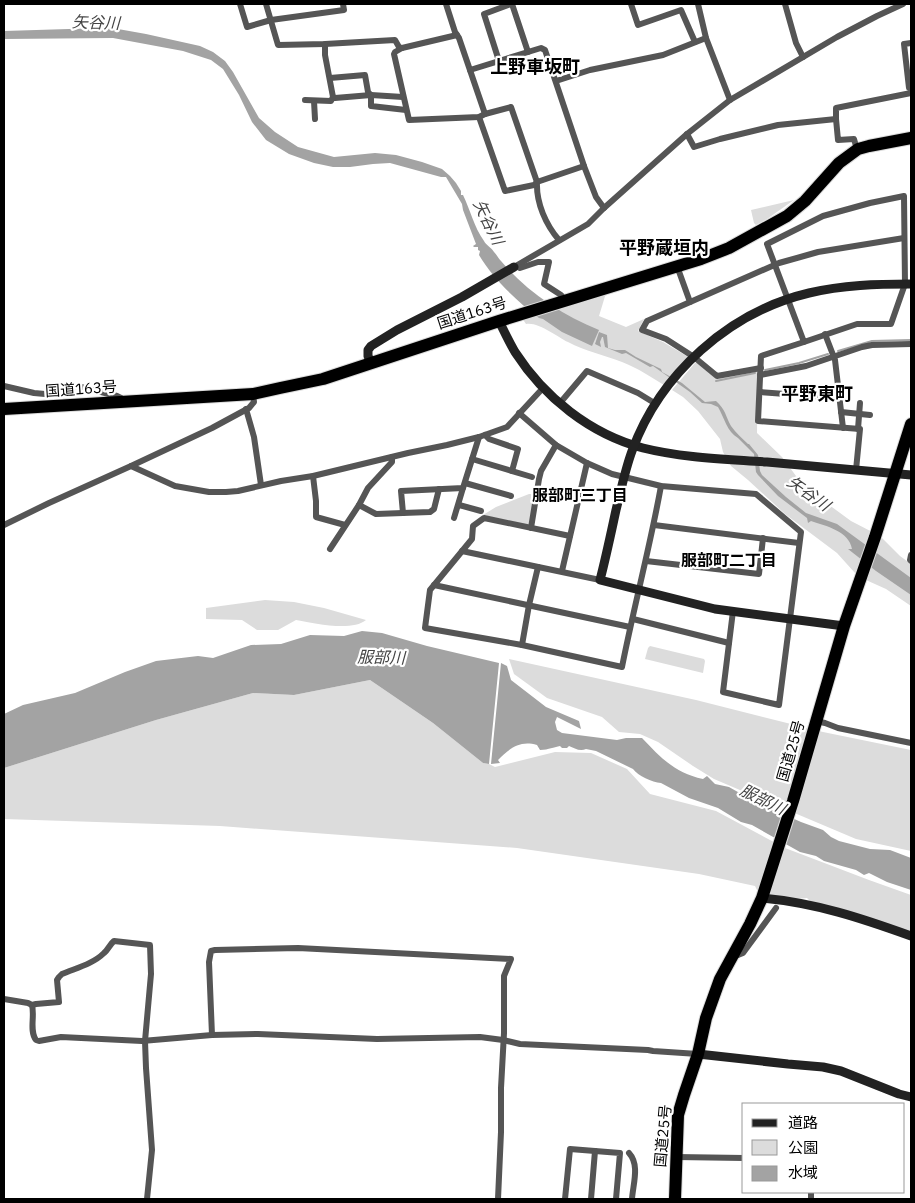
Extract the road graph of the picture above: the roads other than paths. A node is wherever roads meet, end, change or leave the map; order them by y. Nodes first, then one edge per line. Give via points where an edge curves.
1 (240, 4) edge
2 (266, 4) edge
3 (343, 4) edge
4 (446, 4) edge
5 (511, 4) edge
6 (631, 4) edge
7 (698, 4) edge
8 (785, 4) edge
9 (903, 4) edge
10 (271, 20) junction
11 (458, 35) junction
12 (706, 38) junction
13 (695, 42) junction
14 (911, 43) edge
15 (325, 44) junction
16 (402, 48) junction
17 (528, 52) junction
18 (803, 57) junction
19 (499, 61) junction
20 (470, 70) junction
21 (330, 78) junction
22 (556, 81) junction
23 (910, 90) edge
24 (371, 95) junction
25 (333, 97) junction
26 (403, 97) junction
27 (305, 100) dead end
28 (730, 100) junction
29 (314, 101) junction
30 (406, 110) junction
31 (482, 116) junction
32 (315, 119) dead end
33 (836, 119) junction
34 (686, 134) junction
35 (911, 138) edge
36 (858, 149) junction
37 (584, 166) junction
38 (537, 182) junction
39 (604, 208) junction
40 (904, 238) junction
41 (559, 240) junction
42 (774, 265) junction
43 (515, 266) junction
44 (677, 266) junction
45 (908, 284) edge
46 (787, 299) junction
47 (564, 301) junction
48 (690, 302) junction
49 (499, 321) junction
50 (825, 334) junction
51 (804, 342) junction
52 (911, 344) edge
53 (834, 356) junction
54 (692, 358) junction
55 (371, 362) junction
56 (760, 371) junction
57 (4, 386) edge
58 (543, 388) junction
59 (760, 392) junction
60 (253, 394) junction
61 (839, 398) junction
62 (123, 402) junction
63 (560, 403) junction
64 (860, 403) dead end
65 (656, 404) junction
66 (4, 409) edge
67 (246, 409) junction
68 (841, 412) junction
69 (519, 413) junction
70 (859, 414) junction
71 (870, 415) dead end
72 (911, 424) edge
73 (843, 428) junction
74 (858, 429) junction
75 (482, 436) junction
76 (556, 445) junction
77 (634, 445) junction
78 (392, 457) junction
79 (472, 459) junction
80 (587, 463) junction
81 (130, 466) junction
82 (856, 470) junction
83 (512, 471) junction
84 (895, 474) junction
85 (911, 475) edge
86 (313, 476) junction
87 (532, 477) dead end
88 (623, 477) junction
89 (261, 485) junction
90 (464, 485) junction
91 (661, 486) junction
92 (439, 489) junction
93 (511, 496) dead end
94 (359, 505) junction
95 (459, 505) junction
96 (480, 511) dead end
97 (403, 513) junction
98 (454, 518) dead end
99 (4, 525) edge
100 (345, 525) junction
101 (654, 526) junction
102 (532, 528) junction
103 (570, 536) junction
104 (763, 538) junction
105 (799, 543) junction
106 (330, 549) dead end
107 (462, 550) junction
108 (911, 555) edge
109 (646, 560) junction
110 (911, 561) edge
111 (538, 567) junction
112 (562, 571) junction
113 (600, 580) junction
114 (434, 585) junction
115 (638, 589) junction
116 (529, 605) junction
117 (733, 612) junction
118 (790, 618) junction
119 (633, 619) junction
120 (844, 626) junction
121 (630, 627) junction
122 (729, 643) junction
123 (522, 646) junction
124 (816, 722) junction
125 (911, 743) edge
126 (762, 898) junction
127 (776, 908) dead end
128 (911, 936) edge
129 (734, 953) junction
130 (4, 999) edge
131 (32, 1005) junction
132 (212, 1035) junction
133 (503, 1040) junction
134 (145, 1041) junction
135 (698, 1054) junction
136 (911, 1097) edge
137 (595, 1151) junction
138 (629, 1152) dead end
139 (676, 1157) junction
140 (742, 1158) edge
141 (147, 1199) edge
142 (498, 1199) edge
143 (566, 1199) edge
144 (591, 1199) edge
145 (616, 1199) edge
146 (632, 1199) edge
147 (675, 1199) edge

1 - 10 street via 247,27
2 - 10 street
3 - 10 street via 344,10
4 - 11 street
5 - 17 street
5 - 19 street via 484,14
6 - 13 street via 638,25 681,10
7 - 12 street
8 - 18 street
9 - 18 street
10 - 15 street via 278,45
11 - 16 street
11 - 20 street
12 - 13 street
12 - 28 street
13 - 22 street via 663,55 590,70
14 - 23 street via 904,44
15 - 16 street via 395,40
15 - 21 street
16 - 26 street via 394,54
17 - 19 street
17 - 22 street via 545,50
18 - 28 street
19 - 20 street
20 - 31 street
21 - 24 street via 365,76
21 - 25 street
22 - 37 street
23 - 33 street via 836,108
24 - 25 street
24 - 26 street
24 - 30 street via 371,106
25 - 29 street via 331,101
26 - 30 street
27 - 29 street
28 - 34 street
29 - 32 street
30 - 31 street via 408,120
31 - 38 street via 511,107
31 - 38 street via 505,191
33 - 34 street via 778,125 694,147
33 - 36 street via 838,140 854,139
34 - 39 street
35 - 36 highway, 国道163号
36 - 44 highway, 国道163号 via 787,216 729,248
37 - 38 street
37 - 39 street
38 - 41 street via 546,223
39 - 41 street via 588,224
40 - 42 street via 818,252
40 - 42 street via 904,196 823,216 767,244
40 - 45 street
41 - 43 street
42 - 46 street
42 - 48 street
43 - 47 street via 520,268 549,262 544,284
43 - 55 street via 371,346 368,350
44 - 47 highway, 国道163号
44 - 48 street
45 - 46 street via 844,286
45 - 50 street via 891,324 857,324
46 - 51 street
46 - 54 street via 723,332
47 - 49 highway, 国道163号
48 - 54 street via 647,321 642,330 666,339
49 - 55 highway, 国道163号
49 - 58 street via 514,351
50 - 51 street
50 - 53 street
51 - 56 street via 761,356
52 - 53 street via 872,345
53 - 56 street via 806,366
53 - 61 street
54 - 56 street via 718,376
54 - 65 street
55 - 60 highway, 国道163号 via 323,379
56 - 59 street
57 - 62 street via 45,394 77,386 117,396
58 - 63 street
58 - 69 street
59 - 61 street
59 - 73 street via 758,420
60 - 62 highway, 国道163号
60 - 67 street via 254,402
61 - 68 street
62 - 66 highway, 国道163号
63 - 65 street via 587,371
63 - 77 street via 596,428
64 - 70 street
65 - 77 street
67 - 81 street
67 - 89 street
68 - 70 street
68 - 73 street
69 - 75 street via 507,426
69 - 76 street
70 - 71 street
70 - 74 street
72 - 84 highway, 国道25号
73 - 74 street
74 - 82 street
75 - 78 street
75 - 79 street
75 - 83 street via 518,449
76 - 80 street
76 - 102 street via 541,471
77 - 82 street via 676,454
77 - 88 street
78 - 86 street
78 - 94 street via 392,462 368,488
79 - 83 street
79 - 90 street
80 - 88 street
80 - 103 street
81 - 89 street via 175,486 209,492 238,491
81 - 99 street
82 - 84 street
83 - 87 street
84 - 85 street
84 - 120 highway, 国道25号
86 - 89 street
86 - 100 street via 316,517
88 - 91 street
88 - 113 street
90 - 92 street
90 - 93 street
90 - 95 street
91 - 101 street
91 - 105 street via 756,494 801,532
92 - 97 street via 434,509 430,512
92 - 97 street via 401,491
94 - 97 street via 376,514
94 - 100 street
95 - 96 street
95 - 98 street
100 - 106 street
101 - 104 street
101 - 109 street
102 - 103 street
102 - 107 street via 484,518 473,526 472,539
103 - 112 street
104 - 105 street
104 - 109 street via 759,574
105 - 118 street
107 - 111 street
107 - 114 street
108 - 110 street
109 - 115 street
111 - 112 street
111 - 116 street
112 - 113 street
113 - 115 street
114 - 116 street
114 - 123 street via 430,590 425,628
115 - 117 street
115 - 119 street
116 - 121 street
116 - 123 street
117 - 118 street
117 - 122 street
118 - 120 street
118 - 122 street via 779,705 722,692
119 - 121 street
119 - 122 street
120 - 124 highway, 国道25号
121 - 123 street via 622,667
124 - 125 street
124 - 126 highway, 国道25号
126 - 128 street via 844,913
126 - 129 highway, 国道25号
127 - 129 street via 743,953
129 - 135 highway, 国道25号 via 711,1001
130 - 131 street
131 - 134 street via 33,1037 36,1040 61,1037
131 - 134 street via 59,1002 59,977 97,959 112,941 148,944 151,974
132 - 133 street via 377,1039 480,1037
132 - 133 street via 211,951 298,948 511,958 504,976
132 - 134 street
133 - 135 street via 520,1044
133 - 142 street
134 - 141 street via 152,1150
135 - 136 street via 823,1067
135 - 139 highway, 国道25号 via 678,1115
137 - 143 street via 570,1149
137 - 144 street
137 - 145 street via 620,1153
138 - 146 street via 635,1164
139 - 140 street
139 - 147 highway, 国道25号

